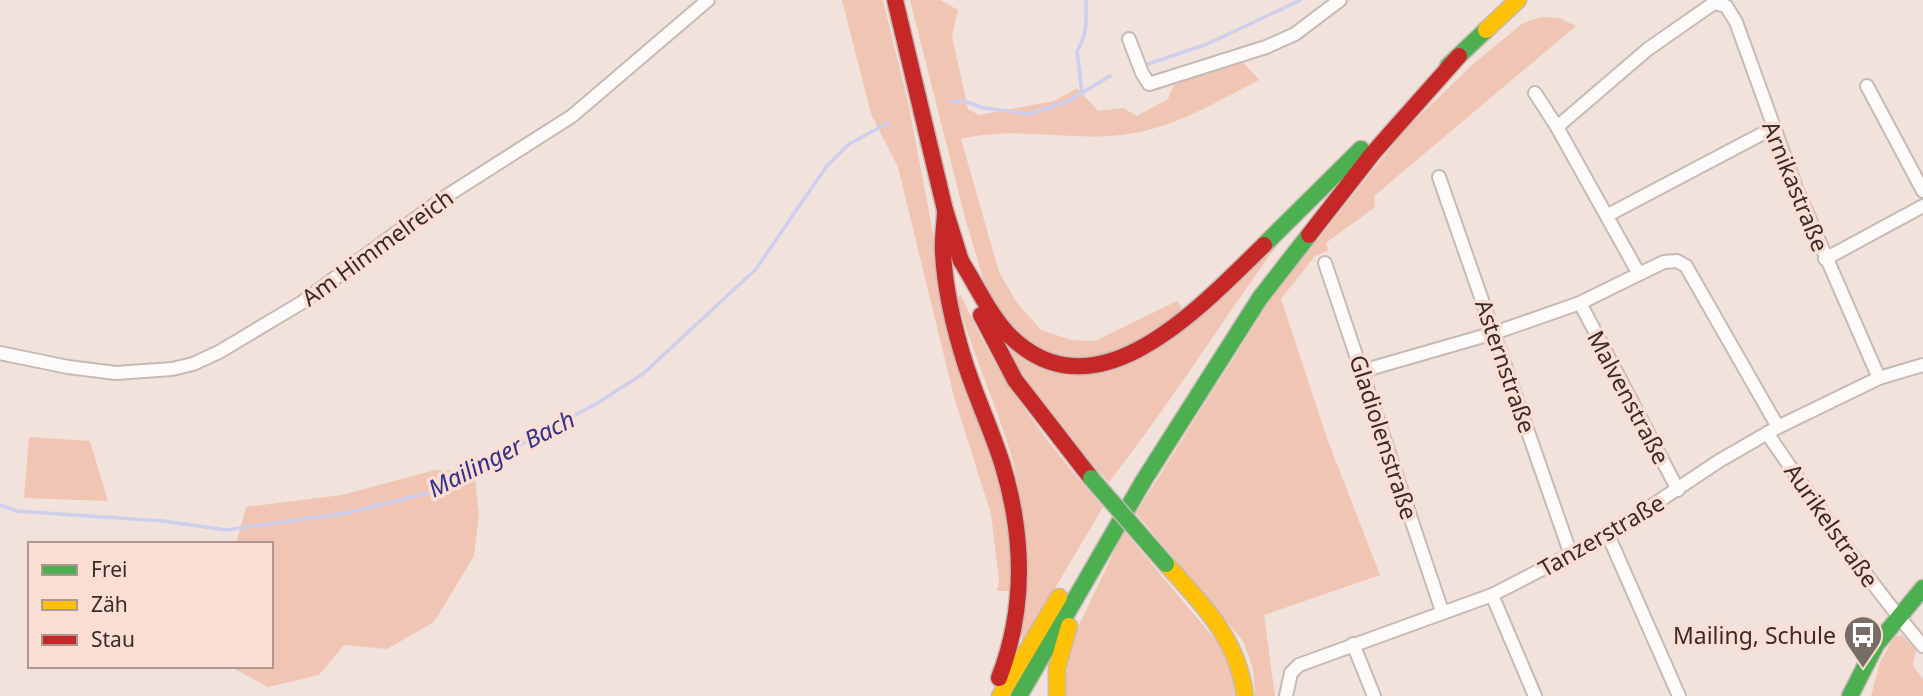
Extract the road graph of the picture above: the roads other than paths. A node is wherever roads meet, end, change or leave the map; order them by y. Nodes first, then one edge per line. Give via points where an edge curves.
1 (708, 0) edge
2 (895, 0) edge
3 (1340, 0) edge
4 (1518, 0) edge
5 (1713, 1) edge
6 (1129, 38) dead end
7 (1459, 56) junction
8 (1867, 86) dead end
9 (1535, 93) dead end
10 (1557, 127) junction
11 (1773, 128) junction
12 (1366, 144) junction
13 (1439, 177) dead end
14 (1923, 191) edge
15 (1923, 206) edge
16 (945, 210) junction
17 (1608, 215) junction
18 (1825, 259) junction
19 (961, 261) junction
20 (1325, 263) dead end
21 (1639, 274) junction
22 (1580, 303) junction
23 (1494, 333) junction
24 (0, 353) edge
25 (1923, 365) edge
26 (1362, 371) junction
27 (1879, 377) junction
28 (1772, 430) junction
29 (1678, 490) junction
30 (1608, 535) junction
31 (1571, 555) junction
32 (1083, 585) junction
33 (1923, 588) edge
34 (1492, 595) junction
35 (1442, 611) junction
36 (1898, 617) junction
37 (1353, 645) junction
38 (1923, 646) edge
39 (990, 696) edge
40 (1000, 696) edge
41 (1018, 696) edge
42 (1057, 696) edge
43 (1245, 696) edge
44 (1286, 696) edge
45 (1374, 696) edge
46 (1535, 696) edge
47 (1679, 696) edge
48 (1850, 696) edge

1 - 24 street, Am Himmelreich via 572,116 445,197 301,303 219,352 172,369 116,373
2 - 16 main road
3 - 6 street via 1295,34 1266,47 1149,84
4 - 7 main road
5 - 10 street via 1648,49
5 - 11 street, Arnikastraße via 1726,6 1736,22
7 - 12 main road
7 - 32 main road via 1373,153 1260,298 1143,480
8 - 14 street
9 - 10 street
10 - 17 street
11 - 17 street
11 - 18 street, Arnikastraße
12 - 19 main road via 1204,303 1130,355 1107,362 1072,367 1047,360 1018,343 1003,329
12 - 40 main road via 1205,355
13 - 23 street, Asternstraße
15 - 18 street
16 - 19 main road
16 - 39 main road via 943,252 961,349 1002,465 1020,555 1021,586 1013,641
17 - 21 street
18 - 27 street, Arnikastraße
19 - 43 main road, bridge via 985,325 1015,380 1091,478 1213,617 1235,651 1244,674
20 - 26 street, Gladiolenstraße
21 - 22 street, Aurikelstraße
21 - 28 street, Aurikelstraße via 1664,262 1678,261 1686,267
22 - 23 street, Aurikelstraße
22 - 29 street, Malvenstraße
23 - 26 street, Aurikelstraße
23 - 31 street, Asternstraße
25 - 27 street, Tanzerstraße
26 - 35 street, Gladiolenstraße
27 - 28 street, Tanzerstraße
28 - 29 street, Tanzerstraße
28 - 36 street, Aurikelstraße via 1830,525
29 - 30 street, Tanzerstraße
30 - 31 street, Tanzerstraße
30 - 47 street
31 - 34 street, Tanzerstraße
32 - 41 main road
32 - 42 main road via 1059,659
33 - 36 main road
34 - 35 street, Tanzerstraße
34 - 46 street
35 - 37 street, Tanzerstraße
36 - 38 street, Aurikelstraße
36 - 48 main road via 1876,645
37 - 44 street, Tanzerstraße via 1299,665 1291,673
37 - 45 street

